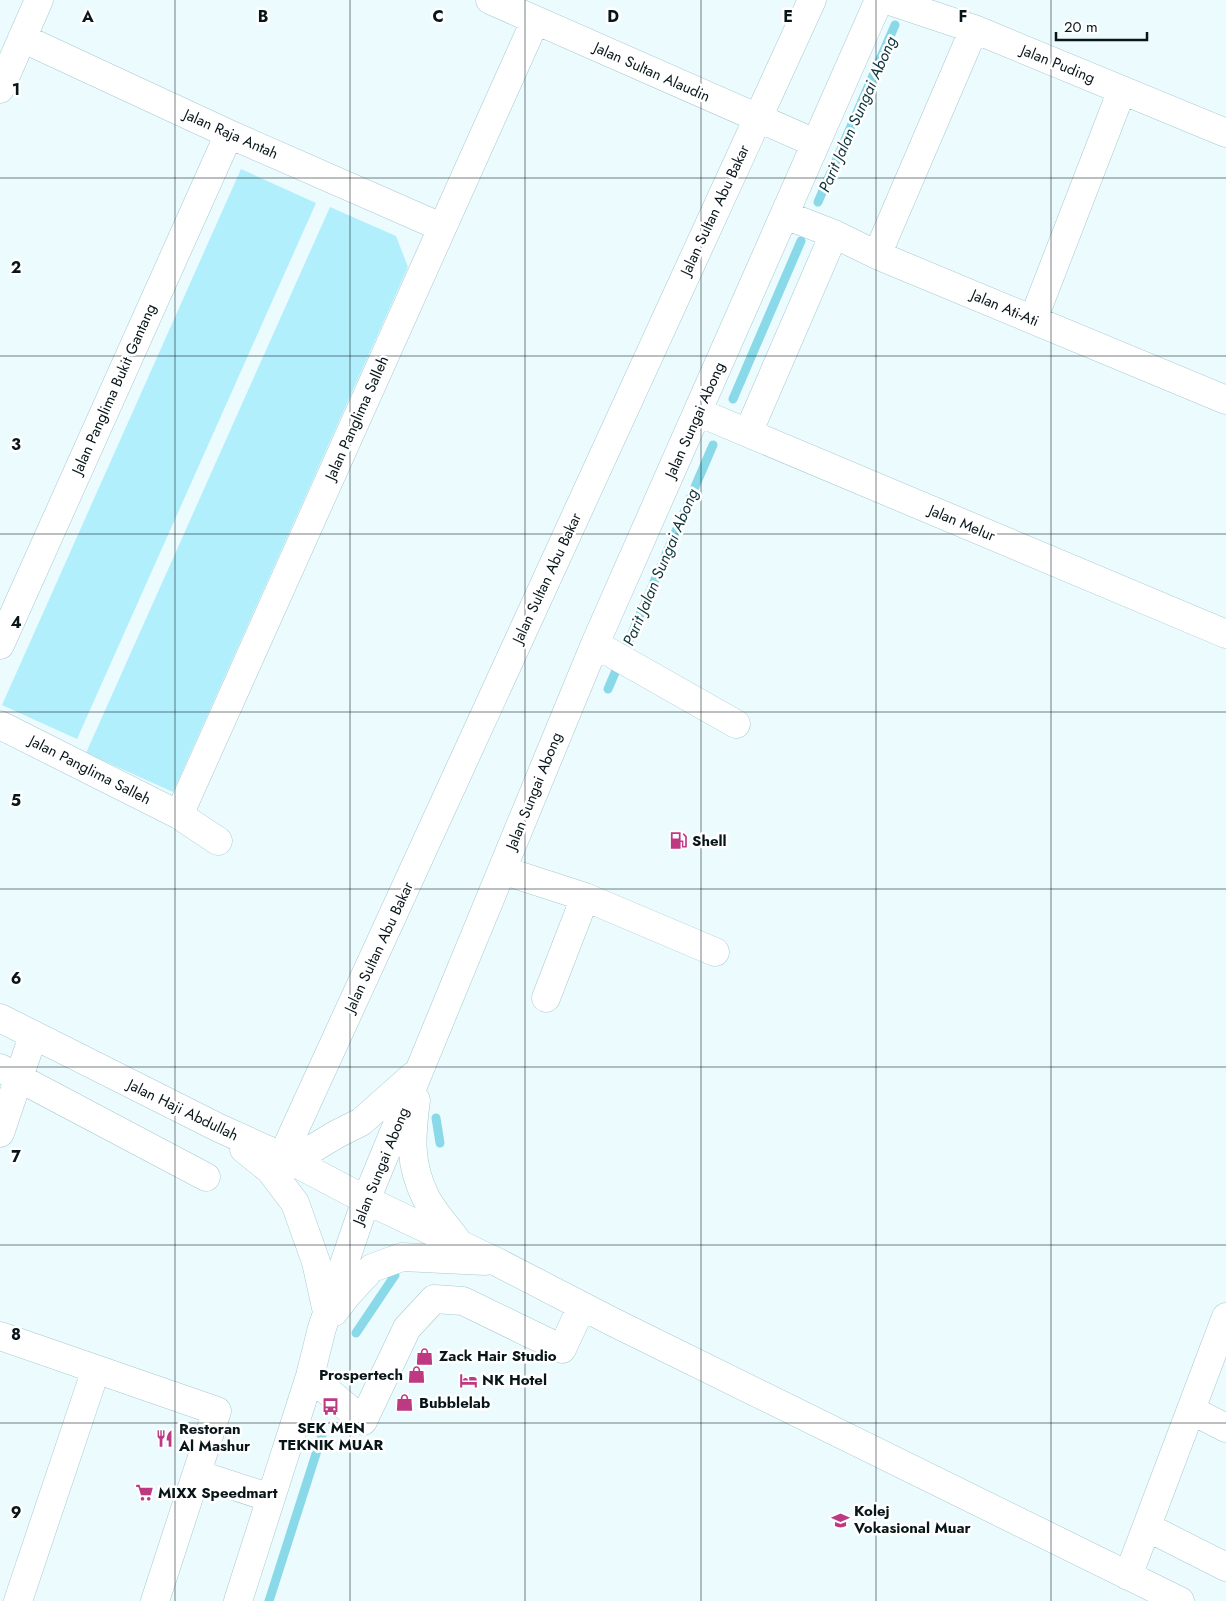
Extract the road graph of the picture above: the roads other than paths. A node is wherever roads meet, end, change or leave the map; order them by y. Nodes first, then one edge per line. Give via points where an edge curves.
1 (39, 0) edge
2 (490, 0) edge
3 (812, 0) edge
4 (879, 0) edge
5 (887, 0) edge
6 (535, 21) junction
7 (974, 29) junction
8 (22, 38) junction
9 (0, 89) edge
10 (1122, 90) junction
11 (757, 119) junction
12 (229, 134) junction
13 (1226, 134) edge
14 (816, 143) junction
15 (785, 215) junction
16 (441, 227) junction
17 (834, 234) junction
18 (878, 255) junction
19 (1033, 320) junction
20 (1226, 400) edge
21 (698, 412) junction
22 (748, 433) junction
23 (1226, 634) edge
24 (595, 644) junction
25 (0, 645) edge
26 (736, 724) dead end
27 (0, 726) edge
28 (179, 815) junction
29 (218, 842) dead end
30 (502, 870) junction
31 (585, 897) junction
32 (715, 952) dead end
33 (546, 998) dead end
34 (0, 1018) edge
35 (33, 1036) junction
36 (422, 1064) junction
37 (10, 1073) edge
38 (219, 1128) junction
39 (0, 1133) edge
40 (287, 1159) junction
41 (206, 1178) dead end
42 (366, 1200) junction
43 (460, 1244) junction
44 (497, 1262) junction
45 (582, 1306) junction
46 (1226, 1316) edge
47 (324, 1320) junction
48 (0, 1336) edge
49 (96, 1369) junction
50 (310, 1376) junction
51 (1191, 1410) junction
52 (1226, 1428) edge
53 (197, 1474) junction
54 (271, 1498) junction
55 (1147, 1527) junction
56 (1226, 1568) edge
57 (1128, 1576) junction
58 (18, 1601) edge
59 (155, 1601) edge
60 (238, 1601) edge
61 (1180, 1601) edge

1 - 8 street
2 - 6 street, Jalan Sultan Alaudin
3 - 11 street, Jalan Sultan Abu Bakar
4 - 14 street, Jalan Sungai Abong
5 - 7 street, Jalan Puding
6 - 11 street, Jalan Sultan Alaudin
6 - 16 street, Jalan Panglima Salleh
7 - 10 street, Jalan Puding
7 - 18 street
8 - 9 street
8 - 12 street, Jalan Raja Antah
10 - 13 street, Jalan Puding
10 - 19 street
11 - 14 street, Jalan Sultan Alaudin
11 - 40 street, Jalan Sultan Abu Bakar
12 - 16 street, Jalan Raja Antah
12 - 25 street, Jalan Panglima Bukit Gantang
14 - 15 street, Jalan Sungai Abong
15 - 17 street, Jalan Ati-Ati
15 - 21 street, Jalan Sungai Abong
16 - 28 street, Jalan Panglima Salleh
17 - 18 street, Jalan Ati-Ati
17 - 22 street
18 - 19 street, Jalan Ati-Ati
19 - 20 street, Jalan Ati-Ati
21 - 22 street, Jalan Melur
21 - 24 street, Jalan Sungai Abong
22 - 23 street, Jalan Melur
24 - 26 street
24 - 30 street, Jalan Sungai Abong
27 - 28 street, Jalan Panglima Salleh
28 - 29 street, Jalan Panglima Salleh
30 - 31 street
30 - 36 street, Jalan Sungai Abong
31 - 32 street
31 - 33 street
34 - 35 street, Jalan Haji Abdullah
35 - 37 street
35 - 38 street, Jalan Haji Abdullah
36 - 40 street via 362,1122
36 - 42 street, Jalan Sungai Abong
36 - 43 street via 412,1136 414,1164 426,1199
37 - 39 street
37 - 41 street
38 - 40 street, Jalan Haji Abdullah
38 - 47 street via 270,1170 295,1203 316,1262
40 - 42 street, Jalan Haji Abdullah
42 - 43 street, Jalan Haji Abdullah
42 - 47 street, Jalan Sungai Abong
43 - 44 street, Jalan Haji Abdullah
44 - 45 street, Jalan Haji Abdullah
44 - 47 street via 402,1256 372,1268
45 - 50 street via 562,1349 463,1301 434,1299 407,1328 363,1422
45 - 57 street, Jalan Haji Abdullah
46 - 51 street
47 - 50 street, Jalan Sungai Abong
48 - 49 street
49 - 53 street via 217,1411
49 - 58 street
50 - 54 street, Jalan Sungai Abong
51 - 52 street
51 - 55 street
53 - 54 street
53 - 59 street
54 - 60 street, Jalan Sungai Abong
55 - 56 street
55 - 57 street
57 - 61 street, Jalan Haji Abdullah

